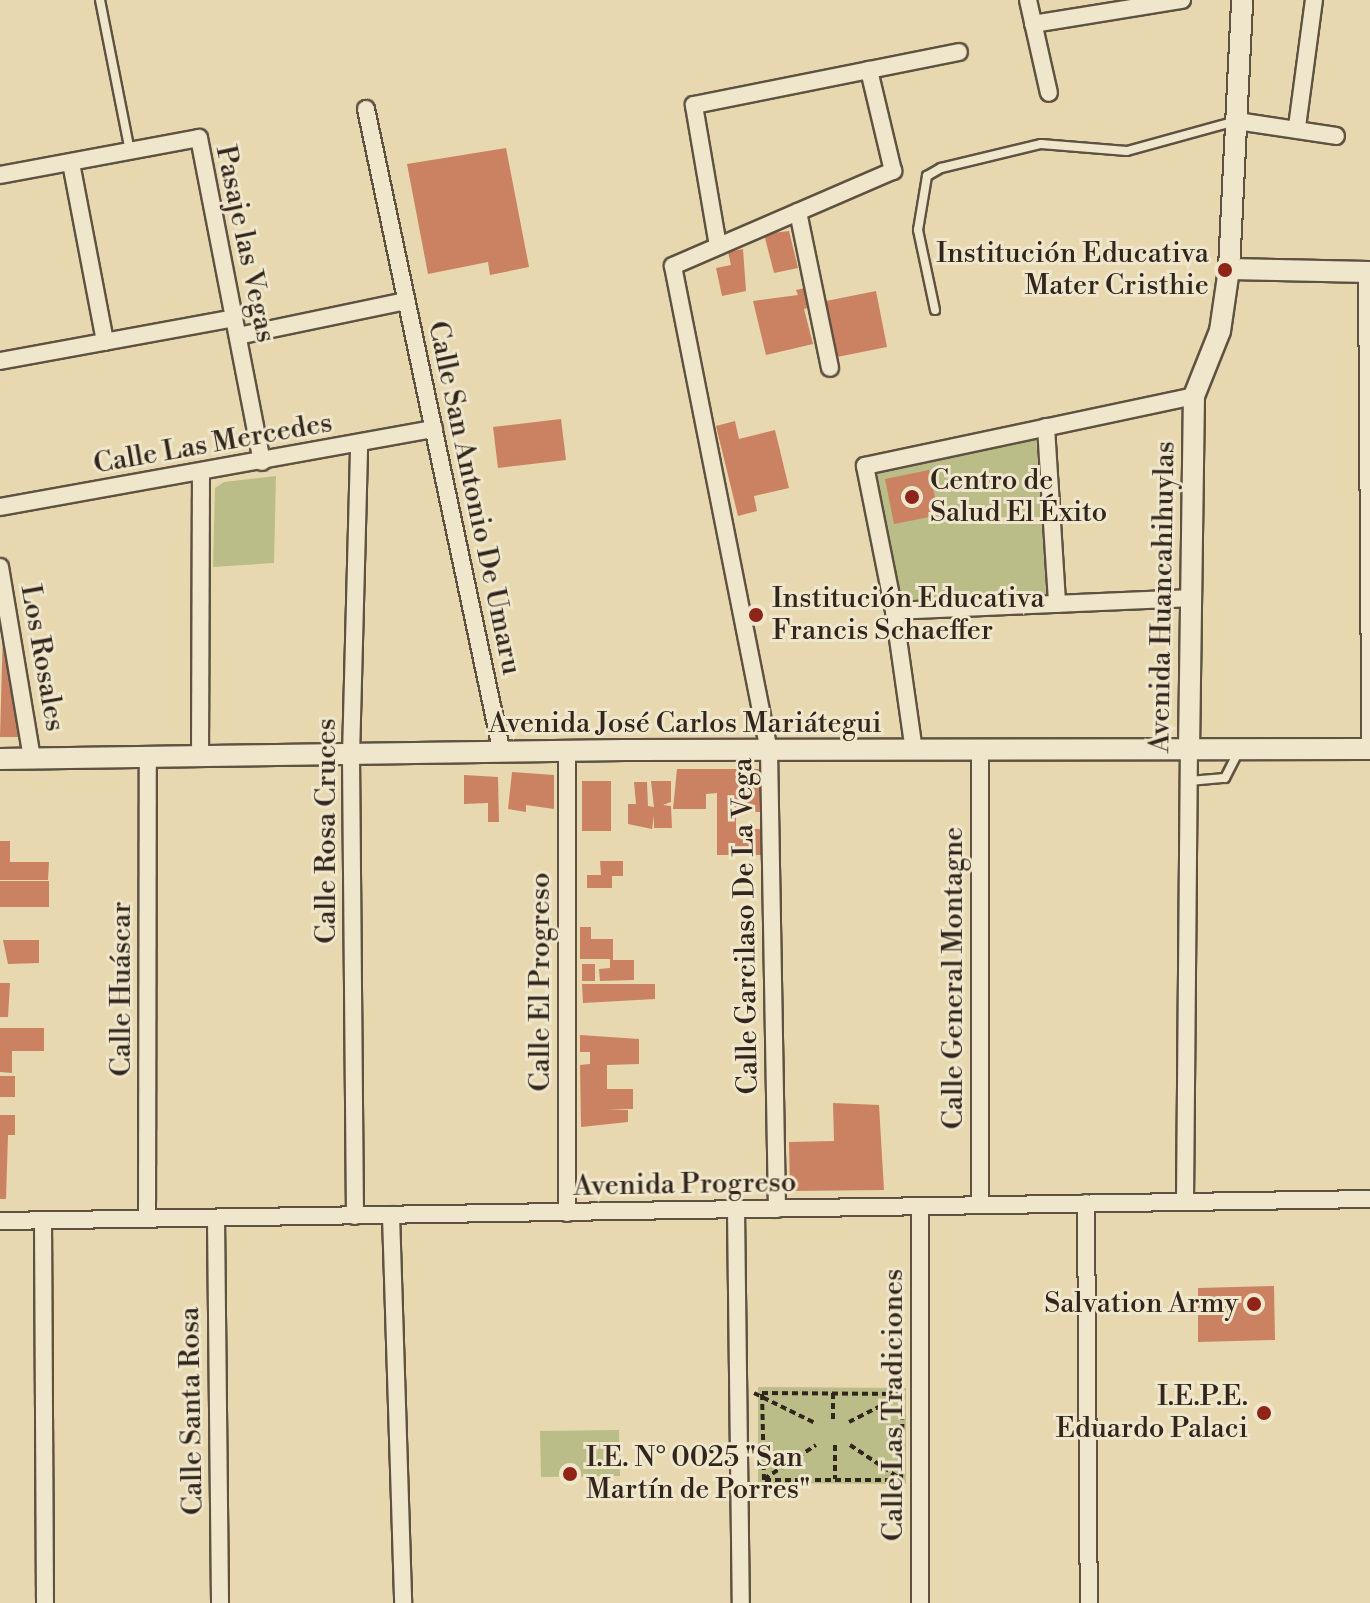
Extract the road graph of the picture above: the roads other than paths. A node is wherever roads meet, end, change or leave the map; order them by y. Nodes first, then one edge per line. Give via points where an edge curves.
1 (100, 0) edge
2 (1028, 0) edge
3 (1182, 0) edge
4 (1242, 0) edge
5 (1314, 0) edge
6 (1033, 24) junction
7 (959, 52) dead end
8 (869, 70) junction
9 (1049, 93) dead end
10 (366, 109) dead end
11 (1237, 121) junction
12 (1297, 127) junction
13 (1336, 136) dead end
14 (130, 152) junction
15 (71, 163) junction
16 (0, 175) edge
17 (798, 212) junction
18 (718, 246) junction
19 (1229, 269) junction
20 (1369, 272) edge
21 (406, 301) junction
22 (935, 310) dead end
23 (234, 318) junction
24 (238, 336) junction
25 (105, 342) junction
26 (0, 361) edge
27 (830, 368) dead end
28 (1194, 396) junction
29 (1046, 427) junction
30 (434, 429) junction
31 (359, 445) junction
32 (262, 462) junction
33 (201, 472) junction
34 (0, 507) edge
35 (0, 567) edge
36 (1191, 598) junction
37 (1057, 604) junction
38 (894, 611) junction
39 (1370, 747) edge
40 (1239, 750) junction
41 (567, 751) junction
42 (769, 751) junction
43 (914, 751) junction
44 (980, 751) junction
45 (1189, 751) junction
46 (502, 753) junction
47 (351, 756) junction
48 (200, 758) junction
49 (0, 759) edge
50 (32, 759) junction
51 (148, 760) junction
52 (1189, 781) junction
53 (1370, 1199) edge
54 (1185, 1201) junction
55 (1086, 1203) junction
56 (980, 1205) junction
57 (920, 1206) junction
58 (777, 1209) junction
59 (736, 1210) junction
60 (567, 1213) junction
61 (391, 1215) junction
62 (355, 1216) junction
63 (216, 1218) junction
64 (147, 1219) junction
65 (43, 1220) junction
66 (0, 1221) edge
67 (45, 1603) edge
68 (220, 1603) edge
69 (403, 1603) edge
70 (741, 1603) edge
71 (920, 1603) edge
72 (1089, 1603) edge

1 - 14 lane
2 - 6 street
3 - 6 street
4 - 11 street, Avenida Huancahihuylas
5 - 12 street
6 - 9 street
7 - 8 street
8 - 17 street via 893,171
8 - 18 street via 694,105
10 - 21 street, Calle San Antonio De Umaru
11 - 12 street
11 - 19 street, Avenida Huancahihuylas
11 - 22 lane via 1127,151 1041,144 964,161 927,176 918,230
12 - 13 street
14 - 15 street, Pasaje las Vegas
14 - 23 street, Pasaje las Vegas via 199,138
15 - 16 street, Pasaje las Vegas
15 - 25 street
17 - 18 street
17 - 27 street
18 - 42 street, Calle Garcilaso De La Vega via 673,266
19 - 20 street
19 - 28 street, Avenida Huancahihuylas via 1220,331
20 - 39 street
21 - 24 street
21 - 30 street, Calle San Antonio De Umaru
23 - 24 street, Pasaje las Vegas
23 - 25 street
24 - 32 street, Pasaje las Vegas
25 - 26 street
28 - 29 street
28 - 36 street, Avenida Huancahihuylas
29 - 37 street
29 - 38 street via 865,466
30 - 31 street, Calle Las Mercedes
30 - 46 street, Calle San Antonio De Umaru
31 - 32 street, Calle Las Mercedes
31 - 47 street, Calle Rosa Cruces
32 - 33 street, Calle Las Mercedes
33 - 34 street, Calle Las Mercedes
33 - 48 street
35 - 50 street, Los Rosales
36 - 37 street
36 - 45 street, Avenida Huancahihuylas
37 - 38 street
38 - 43 street
39 - 40 street, Avenida José Carlos Mariátegui
40 - 45 street, Avenida José Carlos Mariátegui
40 - 52 lane via 1225,778
41 - 42 street, Avenida José Carlos Mariátegui
41 - 46 street, Avenida José Carlos Mariátegui
41 - 60 street, Calle El Progreso
42 - 43 street, Avenida José Carlos Mariátegui
42 - 58 street, Calle Garcilaso De La Vega
43 - 44 street, Avenida José Carlos Mariátegui
44 - 45 street, Avenida José Carlos Mariátegui
44 - 56 street, Calle General Montagne
45 - 52 street, Avenida Huancahihuylas
46 - 47 street, Avenida José Carlos Mariátegui
47 - 48 street, Avenida José Carlos Mariátegui
47 - 62 street, Calle Rosa Cruces
48 - 51 street, Avenida José Carlos Mariátegui
49 - 50 street, Avenida José Carlos Mariátegui
50 - 51 street, Avenida José Carlos Mariátegui
51 - 64 street, Calle Huáscar
52 - 54 street, Avenida Huancahihuylas
53 - 54 street, Avenida Progreso
54 - 55 street, Avenida Progreso
55 - 56 street, Avenida Progreso
55 - 72 street
56 - 57 street, Avenida Progreso
57 - 58 street, Avenida Progreso
57 - 71 street, Calle Las Tradiciones
58 - 59 street, Avenida Progreso
59 - 60 street, Avenida Progreso
59 - 70 street
60 - 61 street, Avenida Progreso
61 - 62 street, Avenida Progreso
61 - 69 street
62 - 63 street, Avenida Progreso
63 - 64 street, Avenida Progreso
63 - 68 street, Calle Santa Rosa
64 - 65 street, Avenida Progreso
65 - 66 street, Avenida Progreso
65 - 67 street

